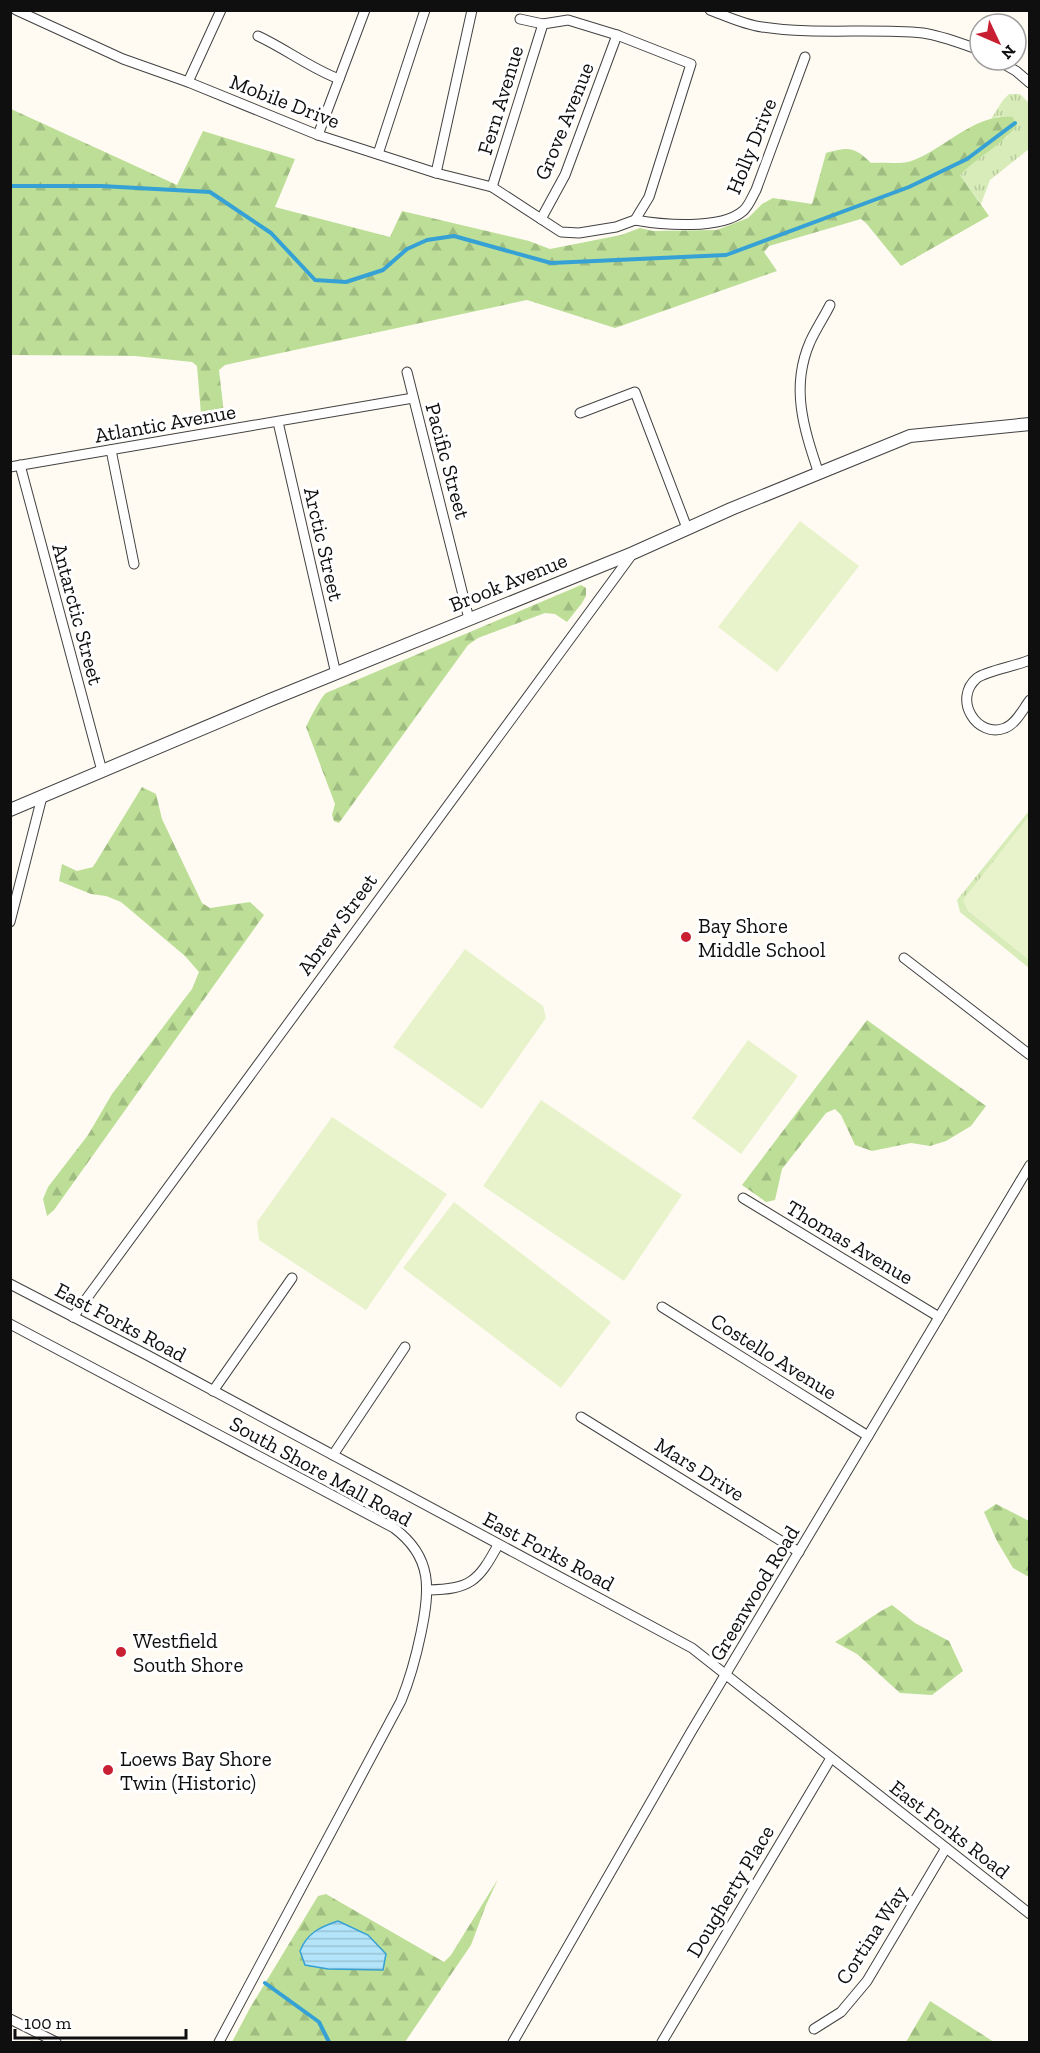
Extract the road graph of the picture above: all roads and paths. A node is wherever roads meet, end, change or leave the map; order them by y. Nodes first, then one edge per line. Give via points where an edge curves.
1 (16, 10) edge
2 (221, 10) edge
3 (425, 10) edge
4 (472, 10) edge
5 (710, 10) edge
6 (361, 11) edge
7 (520, 19) dead end
8 (543, 24) junction
9 (617, 35) junction
10 (258, 36) dead end
11 (968, 46) edge
12 (805, 57) dead end
13 (1017, 72) edge
14 (339, 79) junction
15 (188, 82) junction
16 (1029, 83) edge
17 (318, 135) junction
18 (378, 154) junction
19 (436, 173) junction
20 (492, 187) junction
21 (541, 219) junction
22 (635, 220) junction
23 (830, 305) dead end
24 (407, 372) dead end
25 (413, 398) junction
26 (326, 413) joint
27 (580, 413) dead end
28 (278, 422) junction
29 (1029, 424) edge
30 (111, 450) junction
31 (15, 466) edge
32 (819, 474) junction
33 (687, 528) junction
34 (633, 553) junction
35 (134, 564) dead end
36 (470, 619) junction
37 (1029, 660) edge
38 (336, 674) junction
39 (1029, 700) edge
40 (102, 771) junction
41 (42, 797) junction
42 (10, 810) edge
43 (10, 922) edge
44 (904, 958) dead end
45 (1029, 1055) edge
46 (1029, 1165) edge
47 (1025, 1181) edge
48 (743, 1198) dead end
49 (292, 1278) dead end
50 (10, 1284) edge
51 (662, 1307) dead end
52 (73, 1317) junction
53 (939, 1317) junction
54 (10, 1324) edge
55 (405, 1347) dead end
56 (213, 1391) junction
57 (581, 1417) dead end
58 (868, 1436) junction
59 (333, 1455) junction
60 (498, 1545) junction
61 (799, 1552) junction
62 (428, 1590) junction
63 (725, 1676) junction
64 (831, 1758) junction
65 (946, 1848) junction
66 (1029, 1914) edge
67 (10, 2019) edge
68 (814, 2030) dead end
69 (518, 2041) edge
70 (56, 2043) edge
71 (219, 2043) edge
72 (662, 2043) edge

1 - 15 street, Mobile Drive via 123,59
2 - 15 street
3 - 18 street
4 - 19 street
5 - 11 street via 760,27 925,34
6 - 14 street
7 - 8 street
8 - 9 street via 568,20
8 - 20 street, Fern Avenue
9 - 21 street, Grove Avenue via 565,175
9 - 22 street via 691,64 649,197
10 - 14 street
12 - 22 street, Holly Drive via 745,210 729,219 695,224
13 - 16 street
14 - 17 street
15 - 17 street, Mobile Drive
17 - 18 street, Mobile Drive
18 - 19 street, Mobile Drive
19 - 20 street, Mobile Drive
20 - 21 street, Mobile Drive
21 - 22 street, Holly Drive via 561,232 579,233
23 - 32 street via 809,344 799,390 801,417
24 - 25 street
25 - 26 street, Pacific Street
25 - 36 street, Pacific Street
26 - 28 street, Atlantic Avenue
27 - 33 street via 634,392
28 - 30 street, Atlantic Avenue
28 - 38 street, Arctic Street
29 - 32 street, Brook Avenue via 910,436
30 - 31 street, Atlantic Avenue
30 - 35 street
31 - 40 street, Antarctic Street
32 - 33 street, Brook Avenue
33 - 34 street, Brook Avenue
34 - 36 street, Brook Avenue
34 - 52 street, Abrew Street
36 - 38 street, Brook Avenue
37 - 39 street via 979,676 970,685 966,705 971,717 981,724 991,729 1004,728
38 - 40 street, Brook Avenue
40 - 41 street, Brook Avenue
41 - 42 street, Brook Avenue
41 - 43 street
44 - 45 street
46 - 47 street, Greenwood Road
47 - 53 street, Greenwood Road
48 - 53 street, Thomas Avenue
49 - 56 street
50 - 52 street, East Forks Road
51 - 58 street, Costello Avenue
52 - 56 street, East Forks Road
53 - 58 street, Greenwood Road
54 - 62 street, South Shore Mall Road via 394,1528 417,1552 426,1572
55 - 59 street
56 - 59 street, East Forks Road
57 - 61 street, Mars Drive
58 - 61 street, Greenwood Road
59 - 60 street, East Forks Road
60 - 62 street via 468,1584
60 - 63 street, East Forks Road via 692,1648
61 - 63 street, Greenwood Road
62 - 71 street, South Shore Mall Road via 416,1656 401,1701
63 - 64 street, East Forks Road
63 - 69 street, Greenwood Road
64 - 65 street, East Forks Road
64 - 72 street, Dougherty Place
65 - 66 street, East Forks Road
65 - 68 street, Cortina Way via 867,1981 841,2012
67 - 70 street

